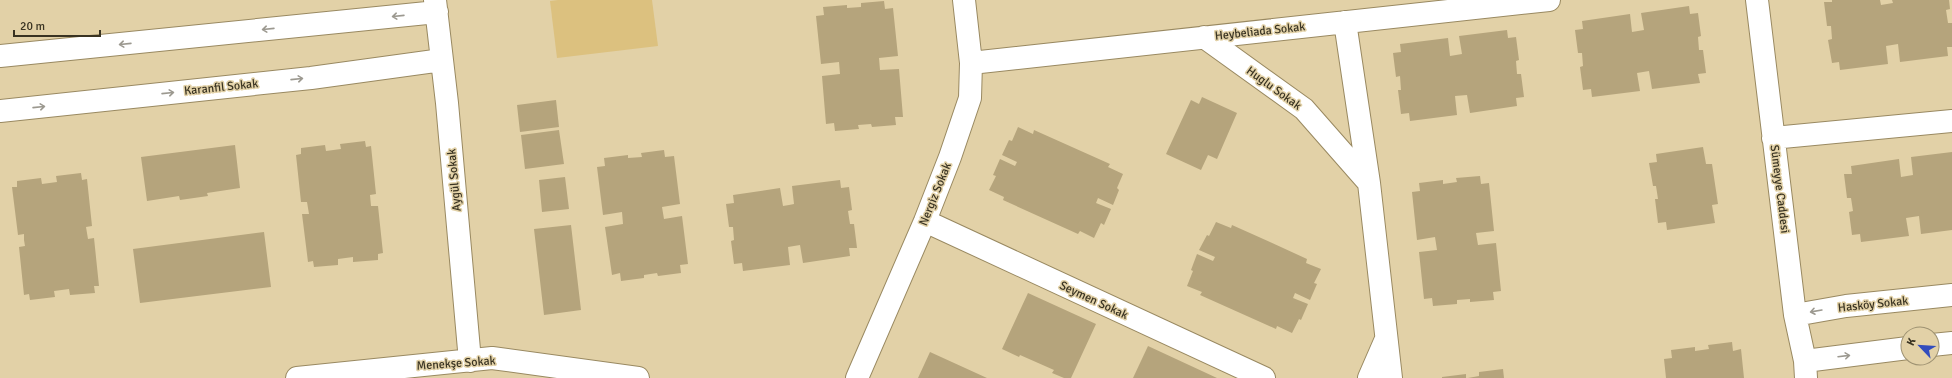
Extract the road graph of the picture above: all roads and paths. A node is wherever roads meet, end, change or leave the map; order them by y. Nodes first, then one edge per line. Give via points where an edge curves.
1 (964, 0) edge
2 (1549, 0) edge
3 (1757, 0) edge
4 (436, 6) edge
5 (1345, 22) junction
6 (1204, 37) junction
7 (0, 56) edge
8 (442, 60) junction
9 (971, 62) junction
10 (0, 111) edge
11 (1952, 120) edge
12 (1773, 138) junction
13 (1369, 183) junction
14 (924, 221) junction
15 (1952, 295) edge
16 (1795, 315) junction
17 (1386, 339) junction
18 (1952, 343) edge
19 (1940, 344) edge
20 (1900, 350) edge
21 (470, 361) junction
22 (1806, 369) edge
23 (297, 378) edge
24 (638, 378) edge
25 (857, 378) edge
26 (1264, 378) edge
27 (1369, 378) edge
28 (1391, 378) edge

1 - 9 street, Nergiz Sokak
2 - 5 street, Heybeliada Sokak
3 - 12 street, Sümeyye Caddesi
4 -> 7 street
4 - 8 street, Aygül Sokak
5 - 6 street, Heybeliada Sokak
5 - 13 street
6 - 9 street, Heybeliada Sokak
6 - 13 street, Huglu Sokak via 1304,109
10 -> 8 street, Karanfil Sokak via 311,78
8 - 21 street, Aygül Sokak
9 - 14 street, Nergiz Sokak via 970,98
11 - 12 street
12 - 16 street, Sümeyye Caddesi
13 - 17 street
14 - 25 street, Nergiz Sokak
14 - 26 street, Seymen Sokak
15 -> 16 street, Hasköy Sokak via 1846,306
16 - 22 street, Sümeyye Caddesi
17 - 27 street
17 - 28 street
18 - 19 street
22 -> 20 street
21 - 23 street, Menekşe Sokak
21 - 24 street, Menekşe Sokak via 492,358

